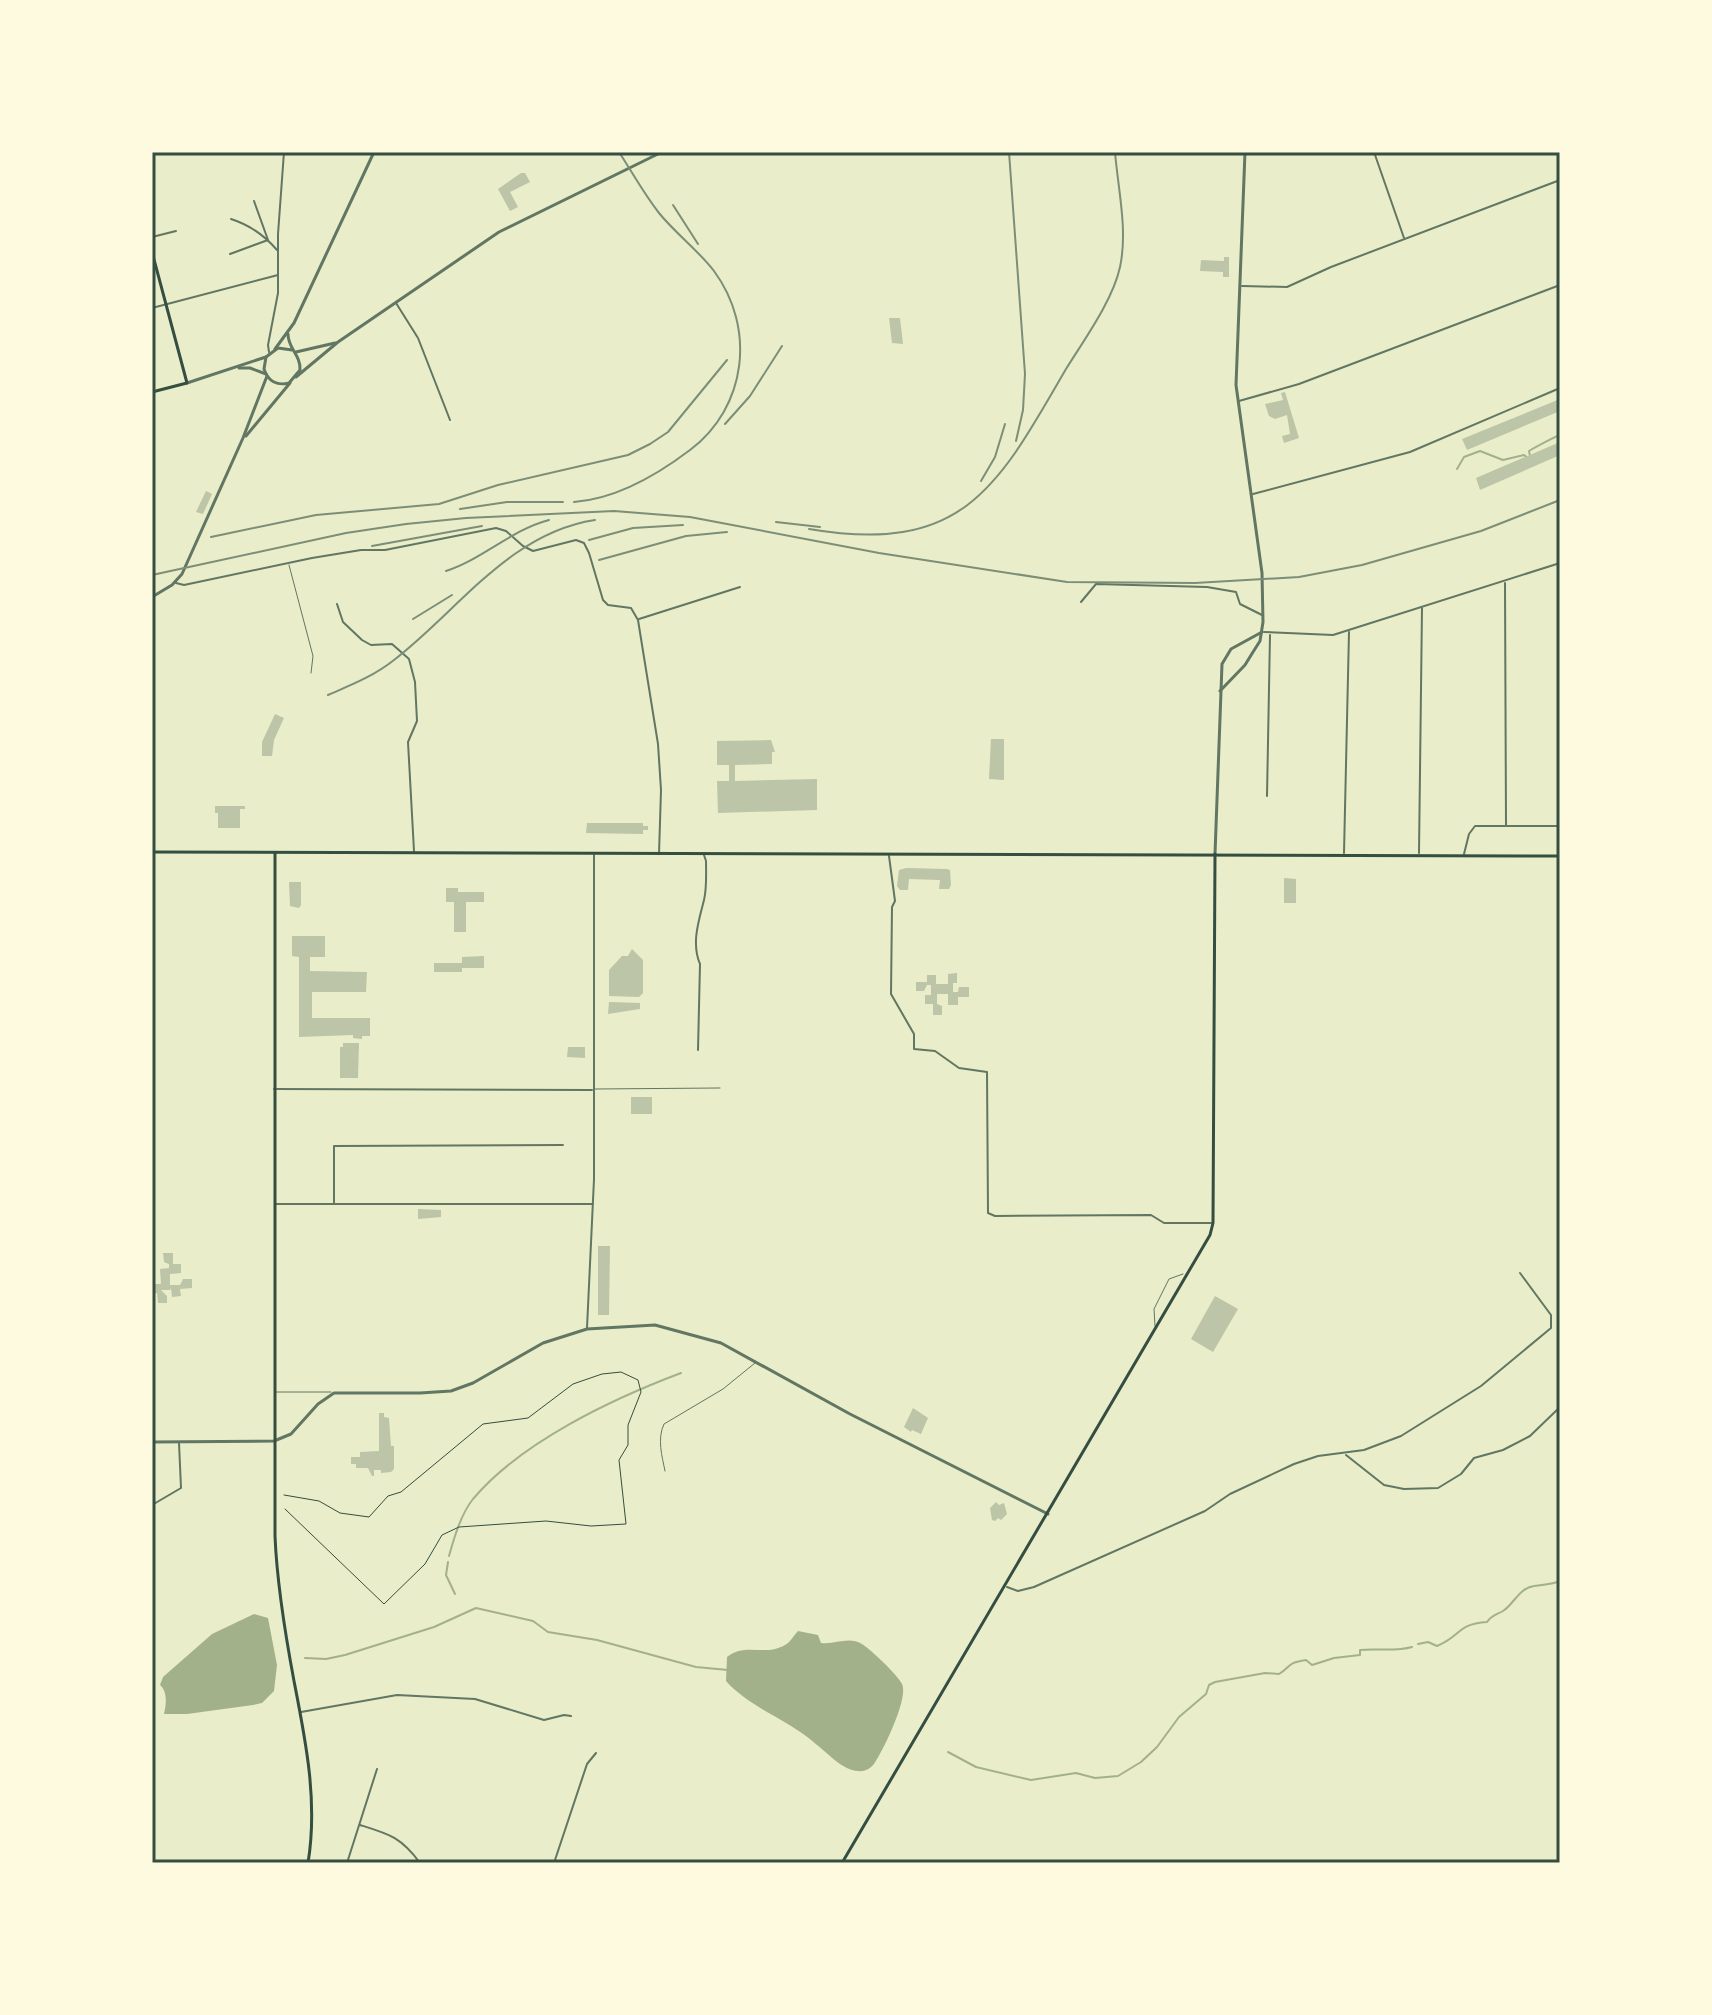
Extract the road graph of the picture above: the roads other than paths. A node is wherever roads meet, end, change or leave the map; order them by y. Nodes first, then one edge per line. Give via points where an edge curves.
1 (284, 152) edge
2 (374, 152) edge
3 (662, 152) edge
4 (1245, 152) edge
5 (1374, 152) edge
6 (1560, 180) edge
7 (254, 201) dead end
8 (231, 219) dead end
9 (176, 231) dead end
10 (152, 237) edge
11 (1405, 239) junction
12 (268, 240) junction
13 (278, 251) junction
14 (152, 252) edge
15 (230, 254) dead end
16 (278, 275) junction
17 (1560, 285) edge
18 (1240, 286) junction
19 (395, 302) junction
20 (166, 305) junction
21 (152, 308) edge
22 (288, 334) junction
23 (338, 342) junction
24 (275, 349) junction
25 (293, 351) junction
26 (268, 355) junction
27 (235, 369) junction
28 (267, 375) junction
29 (296, 377) junction
30 (292, 381) junction
31 (187, 383) junction
32 (1560, 388) edge
33 (152, 392) edge
34 (1239, 401) junction
35 (450, 420) dead end
36 (243, 438) junction
37 (1253, 494) junction
38 (288, 562) junction
39 (1560, 563) edge
40 (1505, 581) junction
41 (175, 582) junction
42 (740, 587) dead end
43 (152, 597) edge
44 (1081, 602) dead end
45 (337, 604) dead end
46 (1422, 606) junction
47 (1263, 615) junction
48 (638, 620) junction
49 (1349, 629) junction
50 (1262, 632) junction
51 (1271, 634) junction
52 (311, 673) dead end
53 (1220, 691) junction
54 (1267, 796) dead end
55 (1506, 826) junction
56 (1560, 826) edge
57 (152, 852) edge
58 (275, 853) junction
59 (414, 853) junction
60 (594, 854) junction
61 (659, 854) junction
62 (889, 854) junction
63 (1215, 854) junction
64 (704, 855) junction
65 (1344, 855) junction
66 (1419, 855) junction
67 (1464, 856) junction
68 (1560, 856) edge
69 (698, 1050) dead end
70 (720, 1088) dead end
71 (274, 1089) junction
72 (593, 1090) junction
73 (563, 1145) dead end
74 (274, 1204) junction
75 (334, 1204) junction
76 (594, 1204) junction
77 (1213, 1223) junction
78 (1520, 1273) dead end
79 (1190, 1274) junction
80 (587, 1329) junction
81 (1157, 1330) junction
82 (757, 1361) junction
83 (275, 1392) junction
84 (334, 1393) junction
85 (1560, 1407) edge
86 (274, 1441) junction
87 (152, 1442) edge
88 (179, 1442) junction
89 (1345, 1454) junction
90 (665, 1471) dead end
91 (152, 1505) edge
92 (1048, 1514) junction
93 (1006, 1587) junction
94 (301, 1712) junction
95 (571, 1716) dead end
96 (596, 1753) dead end
97 (377, 1769) dead end
98 (360, 1825) junction
99 (308, 1863) edge
100 (347, 1863) edge
101 (420, 1863) edge
102 (554, 1863) edge
103 (842, 1863) edge

1 - 13 street
2 - 22 street
3 - 19 street via 499,232
4 - 18 street
5 - 11 street
6 - 11 street
7 - 12 street
8 - 12 street
9 - 10 street
11 - 18 street via 1285,288
12 - 13 street
12 - 15 street
13 - 16 street
14 - 20 main road
16 - 20 street
16 - 26 street
17 - 34 street via 1299,384
18 - 34 street
19 - 23 street
19 - 35 street via 418,338
20 - 21 street
20 - 31 main road
22 - 24 street
22 - 25 street
23 - 25 street
23 - 29 street
24 - 25 street
24 - 26 street
25 - 29 street via 300,366
26 - 27 street
26 - 28 street
27 - 28 street
27 - 31 street
28 - 30 street via 280,384
28 - 36 street
29 - 30 street
30 - 36 street
31 - 33 main road
32 - 37 street via 1422,447
34 - 37 street
36 - 41 street
37 - 47 street
38 - 41 street via 184,585
38 - 48 street via 496,528 533,551 576,540 589,553 603,600 631,608
38 - 52 lane via 313,656
39 - 40 street
40 - 46 street
40 - 55 street
41 - 43 street
42 - 48 street
44 - 47 street via 1096,584 1207,587 1236,592 1240,604
45 - 59 street via 347,627 371,645 392,644 413,667 417,721 408,742
46 - 49 street
46 - 66 street
47 - 50 street
48 - 61 street via 660,767
49 - 51 street via 1333,635
49 - 65 street
50 - 51 street
50 - 53 street via 1245,665
50 - 53 street via 1228,652
51 - 54 street
53 - 63 street
55 - 56 street
55 - 67 street via 1473,827
57 - 58 main road
58 - 59 main road
58 - 71 main road
59 - 60 main road
60 - 61 main road
60 - 72 street
61 - 64 main road
62 - 63 main road
62 - 64 main road
62 - 77 street via 895,901 891,994 914,1034 914,1049 935,1051 959,1068 987,1072 988,1213 1151,1215 1164,1223
63 - 65 main road
63 - 77 main road
64 - 69 street via 704,901 696,932
65 - 66 main road
66 - 67 main road
67 - 68 main road
70 - 72 lane
71 - 72 street
71 - 74 main road
72 - 76 street
73 - 75 street via 334,1146
74 - 75 street
74 - 83 main road
75 - 76 street
76 - 80 street
77 - 79 main road
78 - 89 street via 1552,1319 1551,1328 1487,1382 1424,1423 1383,1444
79 - 81 main road
79 - 81 lane via 1169,1279 1154,1309
80 - 82 street via 667,1327 721,1343
80 - 84 street via 543,1343 451,1391
81 - 92 main road
82 - 90 lane via 723,1389 664,1424 660,1449
82 - 92 street
83 - 84 lane
83 - 86 main road
84 - 86 street via 291,1434
85 - 89 street via 1530,1436 1474,1458 1456,1478 1434,1489 1380,1484
86 - 88 street
86 - 94 main road via 276,1559
87 - 88 street
88 - 91 street via 181,1488
89 - 93 street via 1288,1466 1205,1511 1034,1587
92 - 93 main road
93 - 103 main road
94 - 95 street via 397,1695 475,1699 544,1720
94 - 99 main road via 311,1790
96 - 102 street via 587,1764
97 - 98 street
98 - 100 street
98 - 101 street via 395,1836

